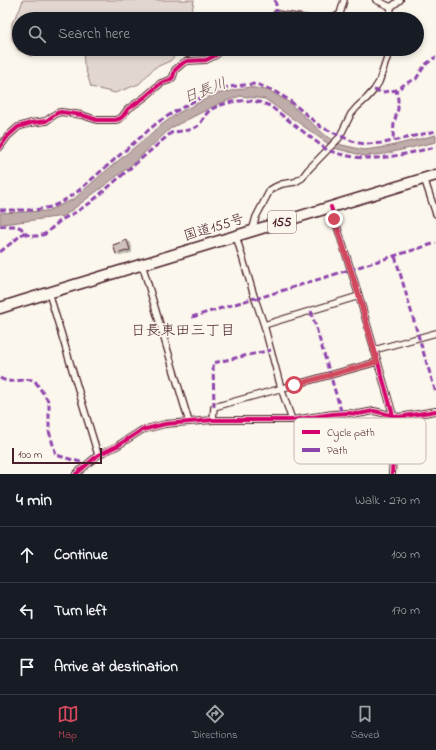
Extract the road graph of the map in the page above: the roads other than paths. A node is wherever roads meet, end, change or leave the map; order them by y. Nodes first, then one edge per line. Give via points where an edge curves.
1 (344, 0) edge
2 (376, 0) edge
3 (400, 0) edge
4 (391, 8) junction
5 (341, 12) edge
6 (391, 12) edge
7 (214, 56) edge
8 (388, 56) edge
9 (0, 147) edge
10 (436, 175) edge
11 (424, 178) junction
12 (331, 207) junction
13 (436, 214) edge
14 (252, 231) junction
15 (236, 236) junction
16 (142, 264) junction
17 (49, 293) junction
18 (359, 296) junction
19 (0, 308) edge
20 (264, 325) junction
21 (436, 333) edge
22 (374, 350) junction
23 (377, 362) junction
24 (281, 388) junction
25 (436, 412) edge
26 (393, 415) junction
27 (306, 418) edge
28 (393, 418) edge
29 (213, 420) junction
30 (292, 420) joint
31 (189, 422) junction
32 (98, 455) junction
33 (393, 464) edge
34 (76, 474) edge
35 (392, 474) edge

1 - 5 street
2 - 4 street
3 - 4 street
4 - 6 street
7 - 9 street via 206,60 187,60 175,70 170,80 162,83 119,119 96,120 61,112 46,121 18,127
8 - 14 street via 374,90 351,114 339,138 302,178 270,190
10 - 11 highway, 国道155号 / 155
11 - 12 highway, 国道155号 / 155
11 - 13 street
12 - 14 highway, 国道155号 / 155
12 - 18 street
14 - 15 highway, 国道155号 / 155
15 - 16 highway, 国道155号 / 155
15 - 20 street
16 - 17 highway, 国道155号 / 155
16 - 31 street
17 - 19 highway, 国道155号 / 155
17 - 32 street
18 - 20 street
18 - 22 street
20 - 24 street
21 - 22 street
22 - 23 street
23 - 24 street
23 - 26 street
24 - 29 street via 214,406
24 - 30 street
25 - 26 street via 399,417
26 - 27 street via 374,411
26 - 28 street
29 - 30 street
29 - 31 street
31 - 32 street via 142,430
32 - 34 street
33 - 35 street

